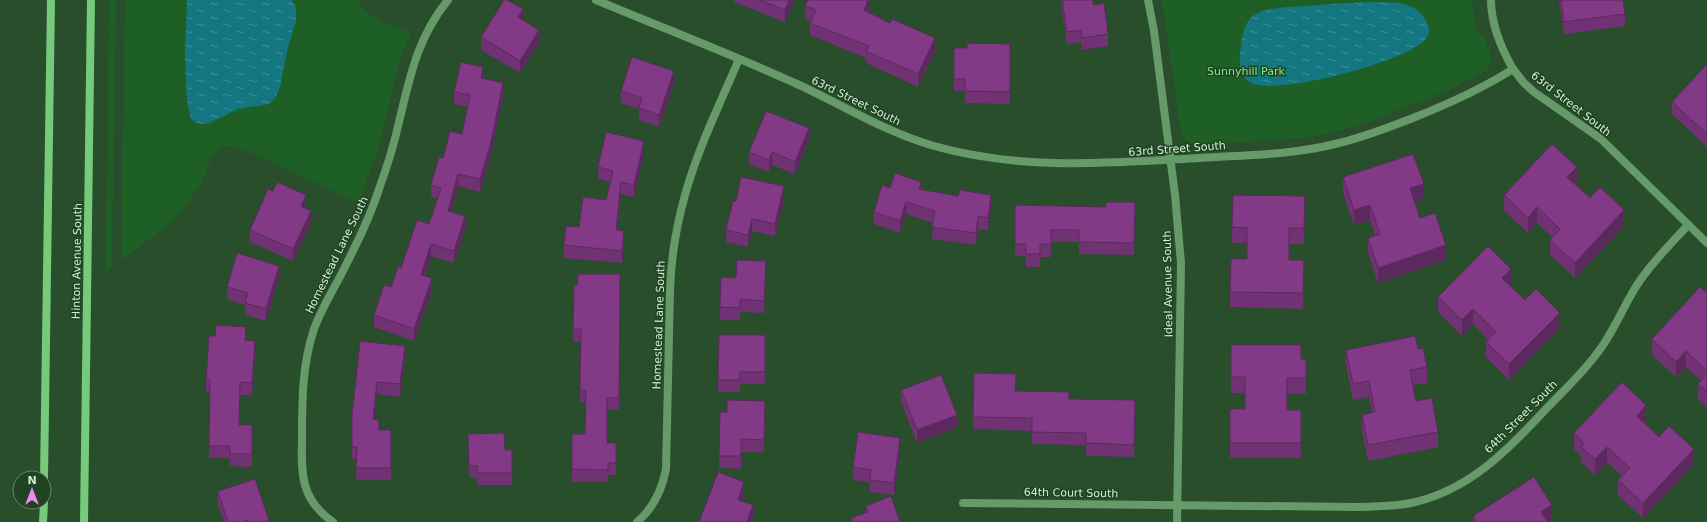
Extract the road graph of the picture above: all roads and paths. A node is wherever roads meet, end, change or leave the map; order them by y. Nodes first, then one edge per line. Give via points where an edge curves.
1 (51, 0) edge
2 (91, 0) edge
3 (448, 0) edge
4 (596, 0) edge
5 (1148, 0) edge
6 (1491, 0) edge
7 (738, 59) junction
8 (1513, 69) junction
9 (1170, 160) junction
10 (1688, 225) junction
11 (1707, 243) edge
12 (44, 470) edge
13 (964, 503) dead end
14 (1178, 505) junction
15 (44, 510) edge
16 (43, 522) edge
17 (84, 522) edge
18 (333, 522) edge
19 (637, 522) edge
20 (1177, 522) edge

1 - 12 main road
2 - 17 main road, Hinton Avenue South
3 - 18 street, Homestead Lane South via 429,28 416,55 377,197 357,244 319,317 308,352 302,388 303,479 310,499 322,514
4 - 7 street, 63rd Street South
5 - 9 street, Ideal Avenue South
6 - 8 street via 1496,32
7 - 9 street, 63rd Street South via 803,87 894,133 962,153 1035,163 1116,164
7 - 19 street, Homestead Lane South via 697,159 678,224 670,291 666,468 658,497
8 - 9 street, 63rd Street South via 1445,105 1339,143 1303,150
8 - 10 street, 63rd Street South via 1534,92 1601,139
9 - 14 street, Ideal Avenue South via 1181,263
10 - 11 street, 63rd Street South
10 - 14 street, 64th Street South via 1640,280 1609,336 1589,363 1504,453 1458,486 1428,498 1390,506
13 - 14 street, 64th Court South
14 - 20 street, Ideal Avenue South
15 - 16 main road

